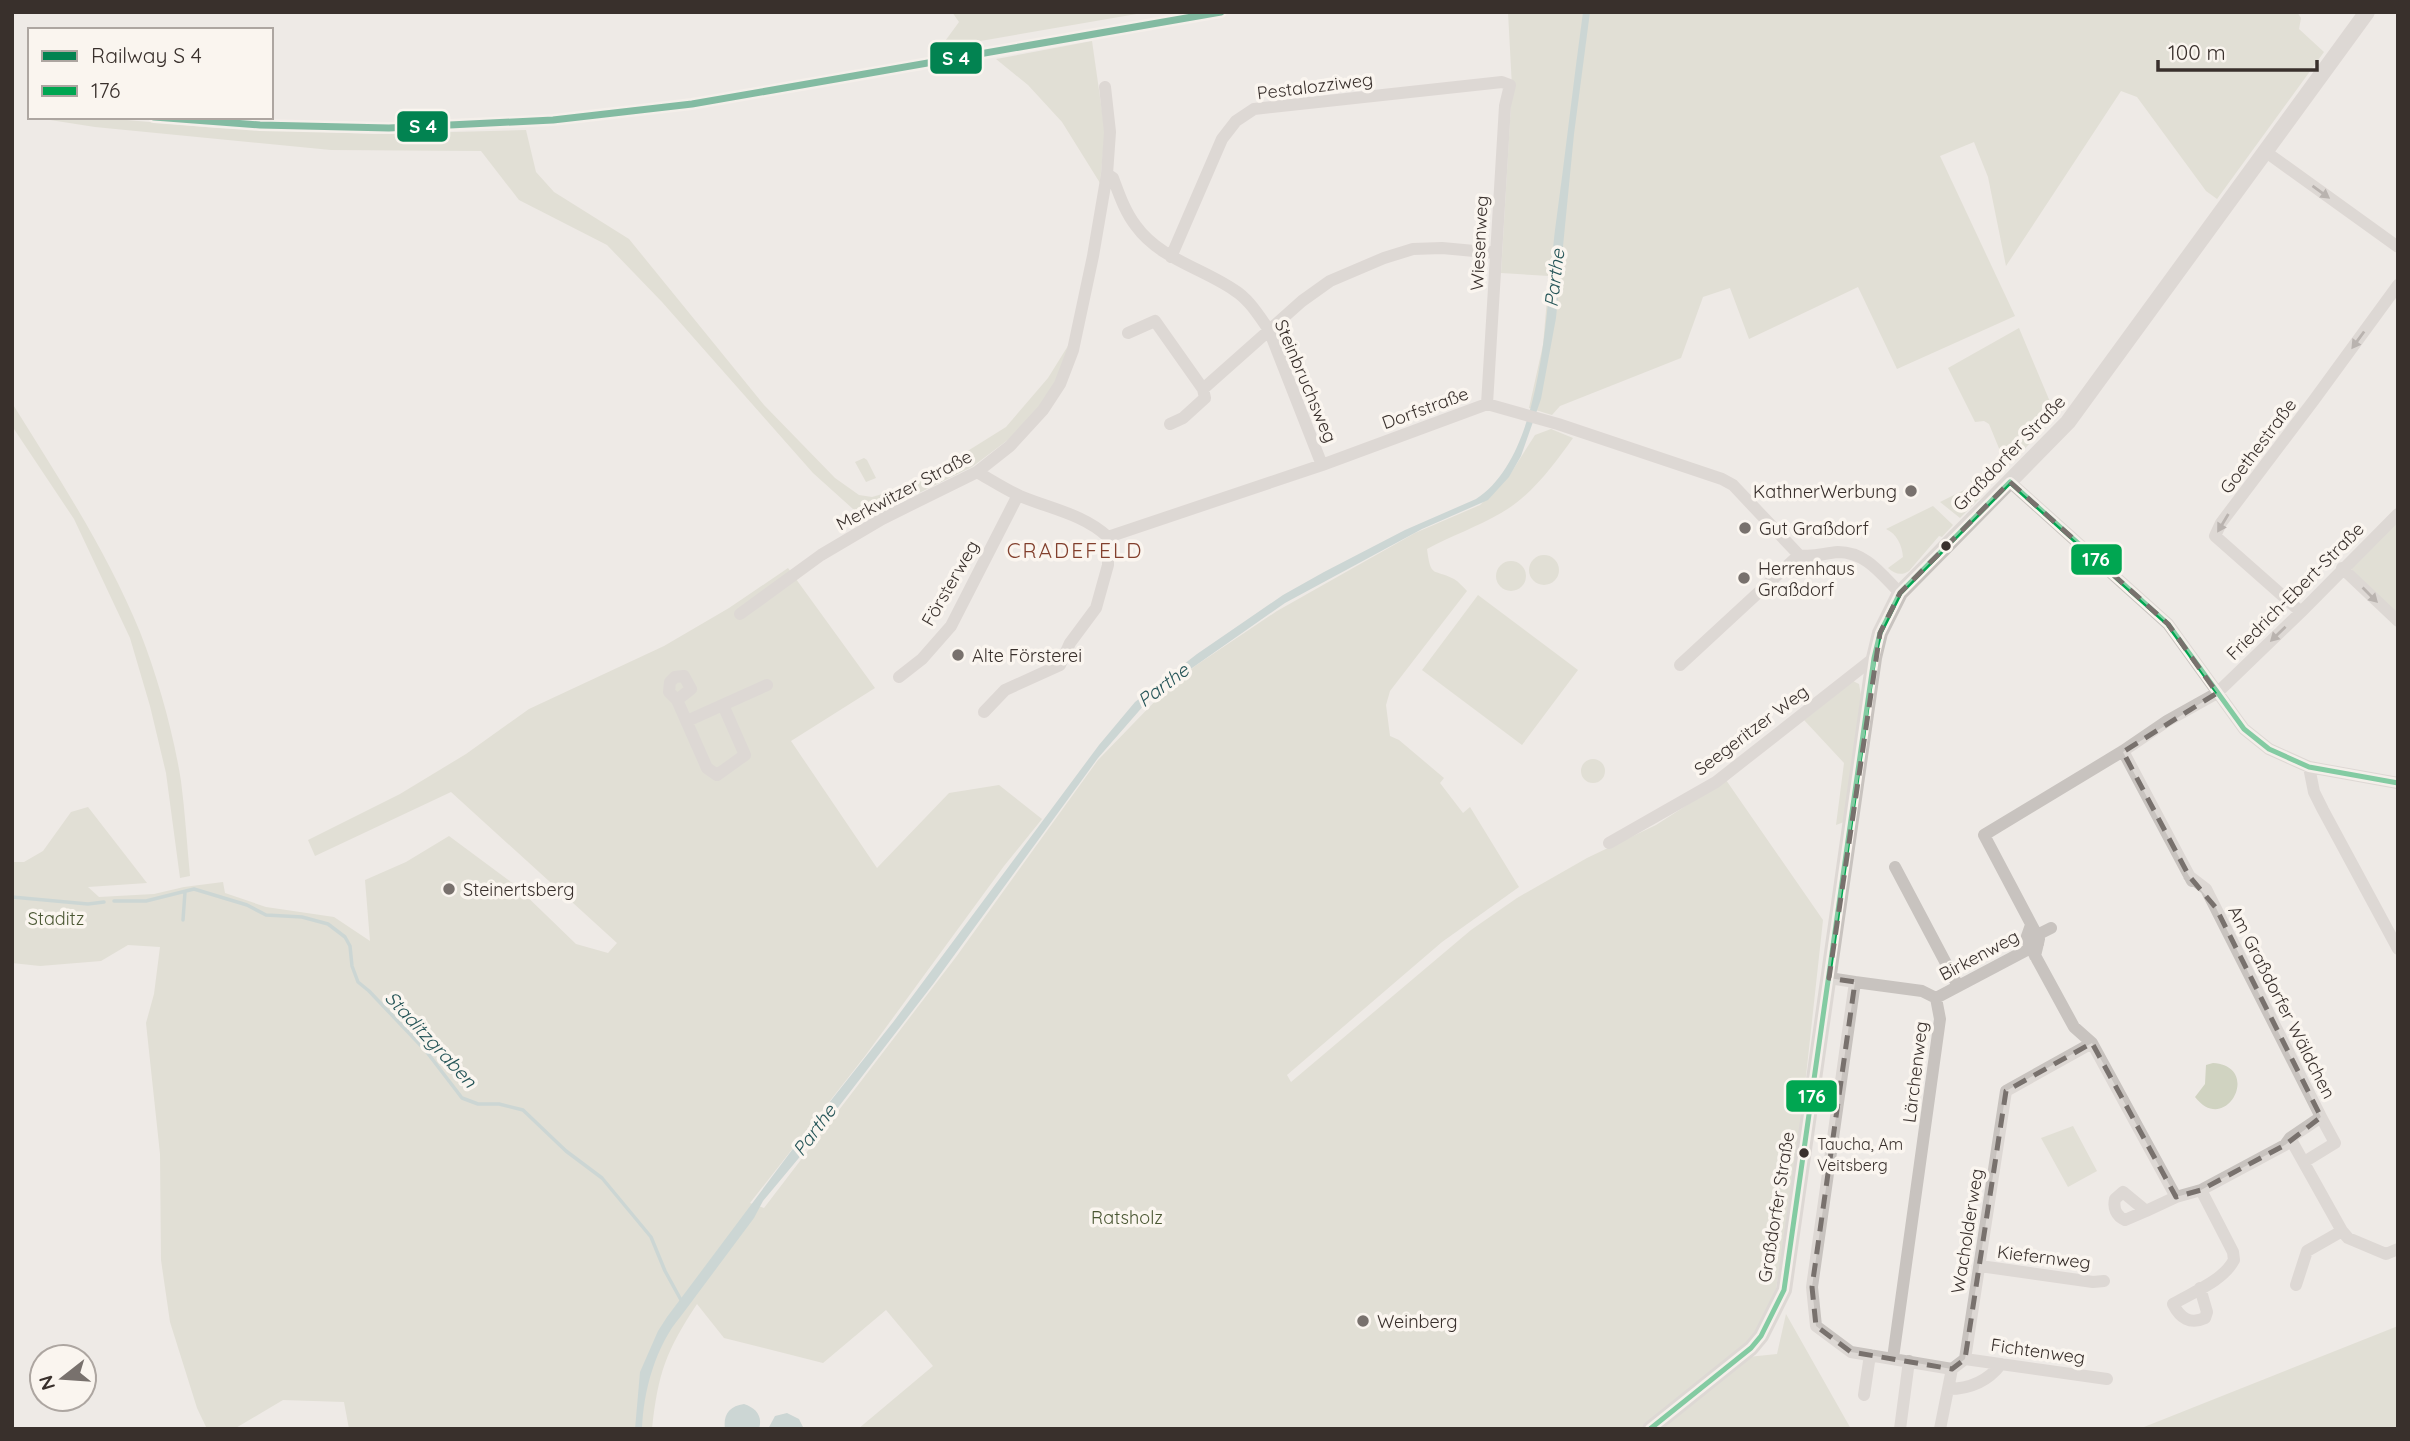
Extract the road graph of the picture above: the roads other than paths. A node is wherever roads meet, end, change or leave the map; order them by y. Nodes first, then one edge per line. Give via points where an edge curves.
1 (2367, 12) edge
2 (1510, 85) joint
3 (1105, 86) dead end
4 (2266, 152) junction
5 (1107, 174) junction
6 (2398, 247) edge
7 (1496, 253) junction
8 (1171, 257) junction
9 (2398, 285) edge
10 (1269, 330) junction
11 (1128, 333) dead end
12 (1203, 389) junction
13 (1487, 404) junction
14 (1170, 424) dead end
15 (1322, 465) junction
16 (977, 472) junction
17 (2010, 482) junction
18 (1018, 495) junction
19 (2398, 514) edge
20 (1108, 537) junction
21 (1799, 555) junction
22 (2342, 568) junction
23 (1900, 593) junction
24 (2301, 612) junction
25 (740, 614) dead end
26 (2398, 621) edge
27 (1874, 658) junction
28 (1680, 665) dead end
29 (899, 677) dead end
30 (766, 685) dead end
31 (2217, 693) junction
32 (677, 700) dead end
33 (723, 705) junction
34 (985, 712) dead end
35 (687, 721) junction
36 (2123, 751) junction
37 (2309, 767) junction
38 (2398, 783) edge
39 (1609, 843) dead end
40 (1895, 867) dead end
41 (2051, 928) dead end
42 (2035, 942) junction
43 (2398, 949) edge
44 (1829, 978) junction
45 (1855, 982) junction
46 (1958, 986) junction
47 (1936, 998) junction
48 (2092, 1043) junction
49 (2321, 1117) junction
50 (2290, 1138) junction
51 (2304, 1162) junction
52 (2201, 1190) junction
53 (2176, 1196) junction
54 (2146, 1210) dead end
55 (2342, 1231) junction
56 (2398, 1249) edge
57 (1980, 1266) junction
58 (2104, 1281) dead end
59 (2296, 1285) dead end
60 (2200, 1288) dead end
61 (1870, 1355) junction
62 (1893, 1358) junction
63 (1965, 1359) junction
64 (1909, 1361) junction
65 (2001, 1364) junction
66 (1952, 1369) junction
67 (2107, 1378) dead end
68 (1948, 1389) junction
69 (1864, 1395) dead end
70 (1650, 1429) edge
71 (1900, 1429) edge
72 (1940, 1429) edge

1 - 4 street, Graßdorfer Straße
2 - 7 street, Wiesenweg
2 - 8 street, Pestalozziweg via 1502,82 1254,109 1236,121 1222,139
3 - 5 street, Merkwitzer Straße via 1110,132
4 -> 6 street
4 - 17 street, Graßdorfer Straße via 2068,422
5 - 8 street, Steinbruchsweg via 1136,226
5 - 16 street, Merkwitzer Straße via 1073,350 1060,384 1010,446
7 - 10 street via 1423,248 1384,258 1330,281
7 - 13 street, Wiesenweg
8 - 10 street, Steinbruchsweg via 1236,290
9 -> 24 street, Goethestraße via 2215,536
10 - 12 street
10 - 15 street, Steinbruchsweg
11 - 12 street via 1155,321
12 - 14 street via 1205,398
13 - 15 street, Dorfstraße
13 - 21 street, Dorfstraße via 1732,485
15 - 20 street, Dorfstraße
16 - 18 street
16 - 25 street, Merkwitzer Straße via 841,543
17 - 23 street, Graßdorfer Straße
17 - 31 street via 2168,624
18 - 20 street via 1079,517
18 - 29 street, Försterweg via 951,626
19 - 22 street, Friedrich-Ebert-Straße
20 - 34 street via 1108,565 1096,608 1060,665 1005,690
21 - 23 street via 1856,554
21 - 28 street
22 - 24 street, Friedrich-Ebert-Straße
22 -> 26 street
23 - 27 street, Graßdorfer Straße via 1880,633
24 -> 31 street, Friedrich-Ebert-Straße
27 - 39 street, Seegeritzer Weg via 1716,782
27 - 44 street, Graßdorfer Straße
30 - 33 street
31 - 36 street
31 - 37 street via 2244,729 2269,749
32 - 35 street
33 - 35 street
33 - 35 street via 745,755 717,775 707,768
36 - 42 street via 1984,835
36 - 49 street, Am Graßdorfer Wäldchen via 2189,876 2206,889
37 - 38 street
37 - 43 street via 2323,810
40 - 46 street
41 - 42 street, Birkenweg
42 - 46 street, Birkenweg
42 - 48 street via 2074,1027
44 - 45 street
44 - 70 street, Graßdorfer Straße via 1783,1290 1751,1348
45 - 47 street, Lärchenweg via 1922,991
45 - 61 street via 1812,1287 1816,1326 1851,1352
46 - 47 street, Birkenweg
47 - 62 street, Lärchenweg via 1940,1019
48 - 53 street
48 - 57 street, Wacholderweg via 2006,1091
49 - 50 street, Am Graßdorfer Wäldchen
49 - 51 street, Am Graßdorfer Wäldchen via 2335,1143
50 - 51 street
50 - 52 street, Am Graßdorfer Wäldchen via 2285,1145
51 - 55 street
52 - 53 street, Am Graßdorfer Wäldchen
52 - 60 street via 2234,1260 2222,1275
53 - 54 street, Am Graßdorfer Wäldchen
55 - 56 street via 2386,1254
55 - 59 street via 2307,1251
57 - 58 street, Kiefernweg
57 - 63 street, Wacholderweg
61 - 62 street
61 - 69 street
62 - 64 street
63 - 65 street, Fichtenweg
63 - 66 street
64 - 66 street
64 - 71 street
65 - 67 street, Fichtenweg
65 - 68 street via 1993,1374 1965,1388
66 - 68 street
68 - 72 street

